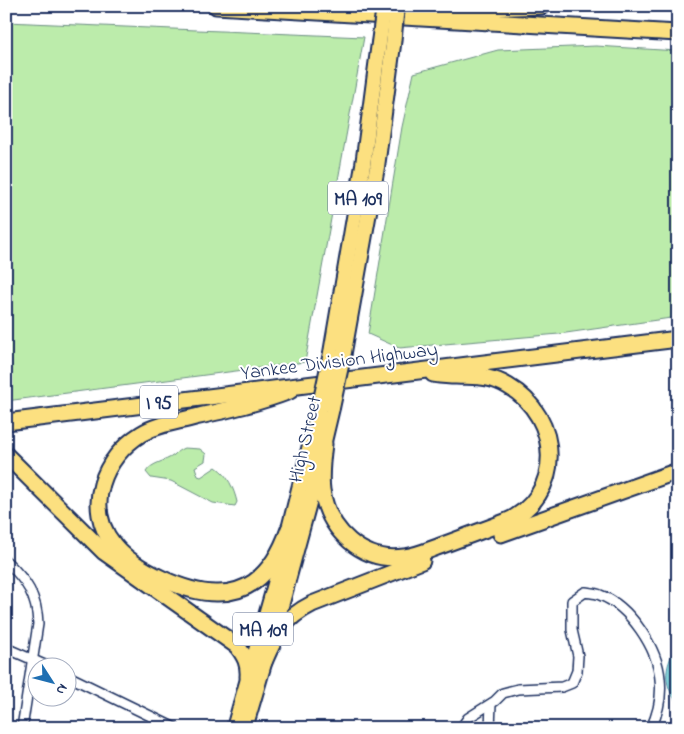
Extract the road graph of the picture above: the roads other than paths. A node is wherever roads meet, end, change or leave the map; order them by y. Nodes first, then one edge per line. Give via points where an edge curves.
1 (216, 6) edge
2 (222, 6) edge
3 (384, 6) edge
4 (397, 6) edge
5 (542, 6) edge
6 (414, 18) junction
7 (678, 33) edge
8 (386, 44) junction
9 (678, 339) edge
10 (409, 371) junction
11 (311, 383) junction
12 (325, 408) junction
13 (6, 422) edge
14 (324, 444) junction
15 (6, 455) edge
16 (678, 471) edge
17 (289, 529) junction
18 (6, 561) edge
19 (6, 648) edge
20 (33, 656) edge
21 (28, 658) edge
22 (264, 662) junction
23 (248, 678) junction
24 (78, 681) edge
25 (28, 687) edge
26 (491, 704) junction
27 (22, 728) edge
28 (175, 728) edge
29 (234, 728) edge
30 (245, 728) edge
31 (461, 728) edge
32 (490, 728) edge
33 (651, 728) edge

1 - 2 highway
2 - 6 highway
3 - 8 main road, High Street / MA 109, bridge
4 - 8 main road, High Street / MA 109, bridge
5 - 6 highway via 457,9
6 - 7 highway
8 - 12 main road, High Street / MA 109, bridge via 377,167
9 - 10 highway, Yankee Division Highway / I 95
10 - 11 highway, Yankee Division Highway / I 95
10 - 14 highway via 490,378 508,386 531,405 545,431 549,463 543,488 527,508 505,522 416,554 394,558 377,556 346,539 327,509 321,483
11 - 13 highway, Yankee Division Highway / I 95
11 - 17 highway via 267,400 162,425 141,434 112,461 99,492 99,510 104,527 122,553 152,573 200,592 233,591 254,582 273,562
12 - 14 main road, High Street / MA 109
12 - 17 main road, High Street / MA 109
14 - 22 main road, High Street / MA 109
15 - 23 highway via 104,552 237,646 247,662
16 - 22 highway via 418,562 312,604 297,612 282,627
17 - 23 main road, High Street / MA 109
18 - 20 street via 32,593 37,608
19 - 21 street
22 - 30 main road, High Street / MA 109
23 - 29 main road, High Street / MA 109
24 - 28 street
25 - 27 street
26 - 31 street via 468,718
26 - 32 street
26 - 33 street via 503,694 518,689 562,687 572,683 578,656 572,630 572,600 586,592 611,600 640,629 654,652 660,697

